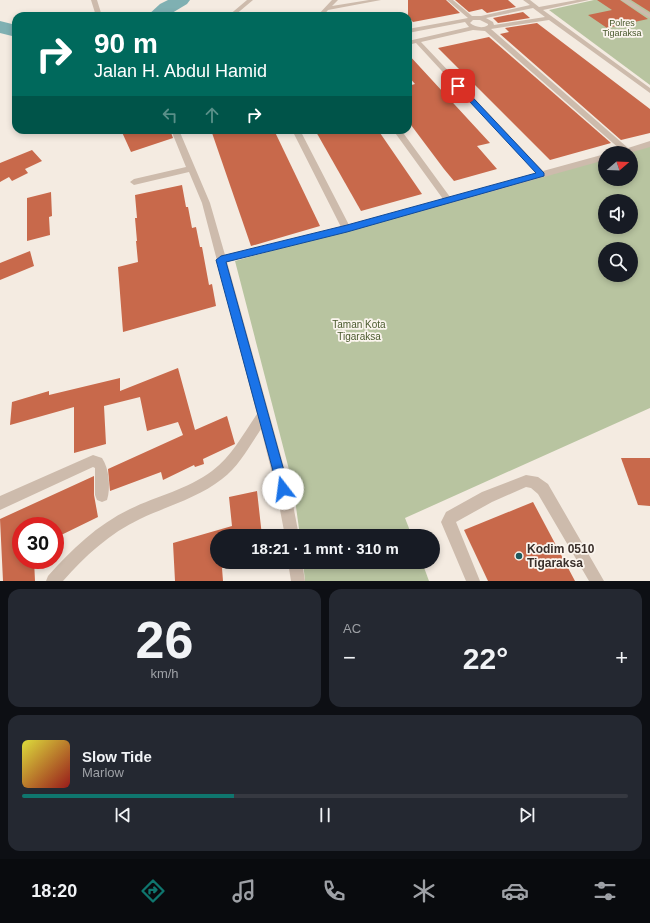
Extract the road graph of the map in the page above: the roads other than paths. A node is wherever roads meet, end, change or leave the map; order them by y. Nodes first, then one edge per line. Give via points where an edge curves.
1 (94, 0) edge
2 (250, 0) edge
3 (335, 0) edge
4 (378, 0) edge
5 (450, 0) edge
6 (526, 0) edge
7 (586, 0) edge
8 (624, 0) edge
9 (536, 7) junction
10 (327, 9) junction
11 (98, 12) edge
12 (236, 12) edge
13 (324, 12) edge
14 (650, 16) edge
15 (482, 18) junction
16 (550, 18) junction
17 (469, 19) junction
18 (473, 28) junction
19 (488, 29) junction
20 (412, 31) edge
21 (417, 41) junction
22 (412, 42) edge
23 (650, 91) edge
24 (178, 134) edge
25 (298, 134) edge
26 (400, 134) edge
27 (650, 144) edge
28 (623, 146) edge
29 (638, 147) edge
30 (598, 159) edge
31 (192, 168) junction
32 (542, 174) junction
33 (134, 182) dead end
34 (448, 200) junction
35 (347, 229) junction
36 (221, 260) junction
37 (263, 415) junction
38 (102, 495) dead end
39 (0, 503) edge
40 (291, 529) edge
41 (297, 569) edge
42 (53, 581) edge
43 (298, 581) edge
44 (473, 581) edge
45 (597, 581) edge

1 - 11 street
2 - 12 street
3 - 10 street
4 - 10 street
5 - 17 street
6 - 9 street
7 - 9 street
8 - 14 street
9 - 15 street
9 - 16 street
10 - 13 street
15 - 17 street
15 - 19 street via 491,23 492,26
16 - 19 street
16 - 23 street
17 - 18 street via 467,23
17 - 20 street
18 - 19 street
18 - 21 street
19 - 28 street
21 - 22 street
21 - 32 street
24 - 31 street
25 - 35 street
26 - 34 street
27 - 29 street
30 - 32 street
31 - 33 street
31 - 36 street via 206,203
32 - 34 street
34 - 35 street
35 - 36 street
36 - 37 street
37 - 40 street
37 - 42 street via 229,464 216,476 185,494 132,515 100,534 68,563
38 - 39 street via 101,467 98,462 93,461
41 - 43 street
44 - 45 street via 448,522 451,517 487,497 526,481 533,482 543,489

